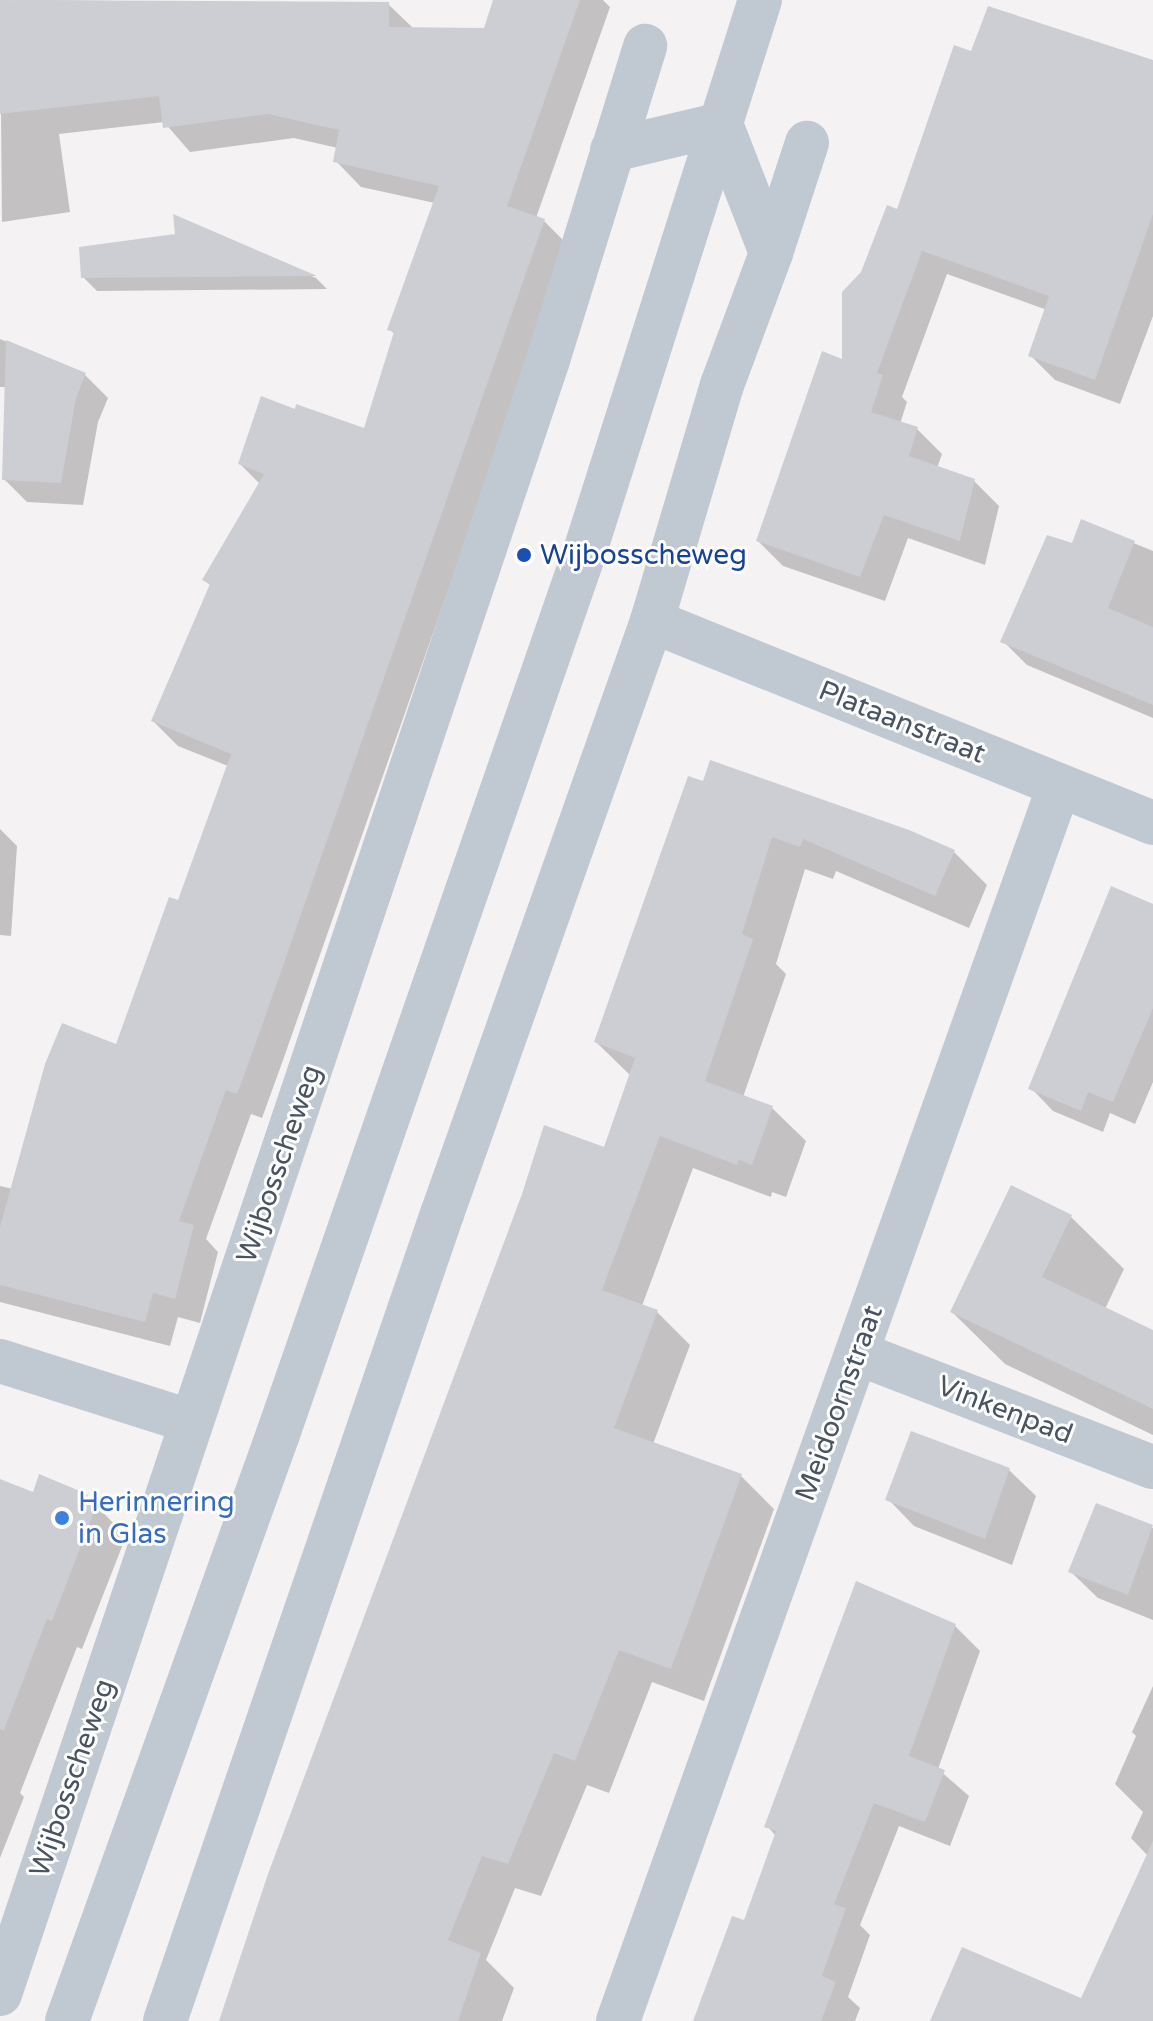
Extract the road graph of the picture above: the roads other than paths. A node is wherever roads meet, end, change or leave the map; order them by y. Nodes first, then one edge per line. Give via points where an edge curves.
1 (760, 0) edge
2 (645, 46) dead end
3 (721, 124) junction
4 (807, 143) dead end
5 (612, 150) junction
6 (771, 253) junction
7 (652, 621) junction
8 (1059, 786) junction
9 (1153, 823) edge
10 (857, 1353) junction
11 (0, 1361) edge
12 (192, 1422) junction
13 (1153, 1467) edge
14 (134, 1839) junction
15 (0, 1994) edge
16 (67, 2021) edge
17 (89, 2021) edge
18 (165, 2021) edge
19 (618, 2021) edge

1 - 3 street
2 - 5 street, Wijbosscheweg
3 - 5 street
3 - 6 street
3 - 14 street via 585,551
4 - 6 street
5 - 12 street, Wijbosscheweg via 543,375
6 - 7 street via 722,385
7 - 8 street, Plataanstraat
7 - 18 street
8 - 9 street, Plataanstraat
8 - 10 street, Meidoornstraat
10 - 13 street, Vinkenpad
10 - 19 street, Meidoornstraat
11 - 12 street
12 - 15 street, Wijbosscheweg
14 - 16 street
14 - 17 street

